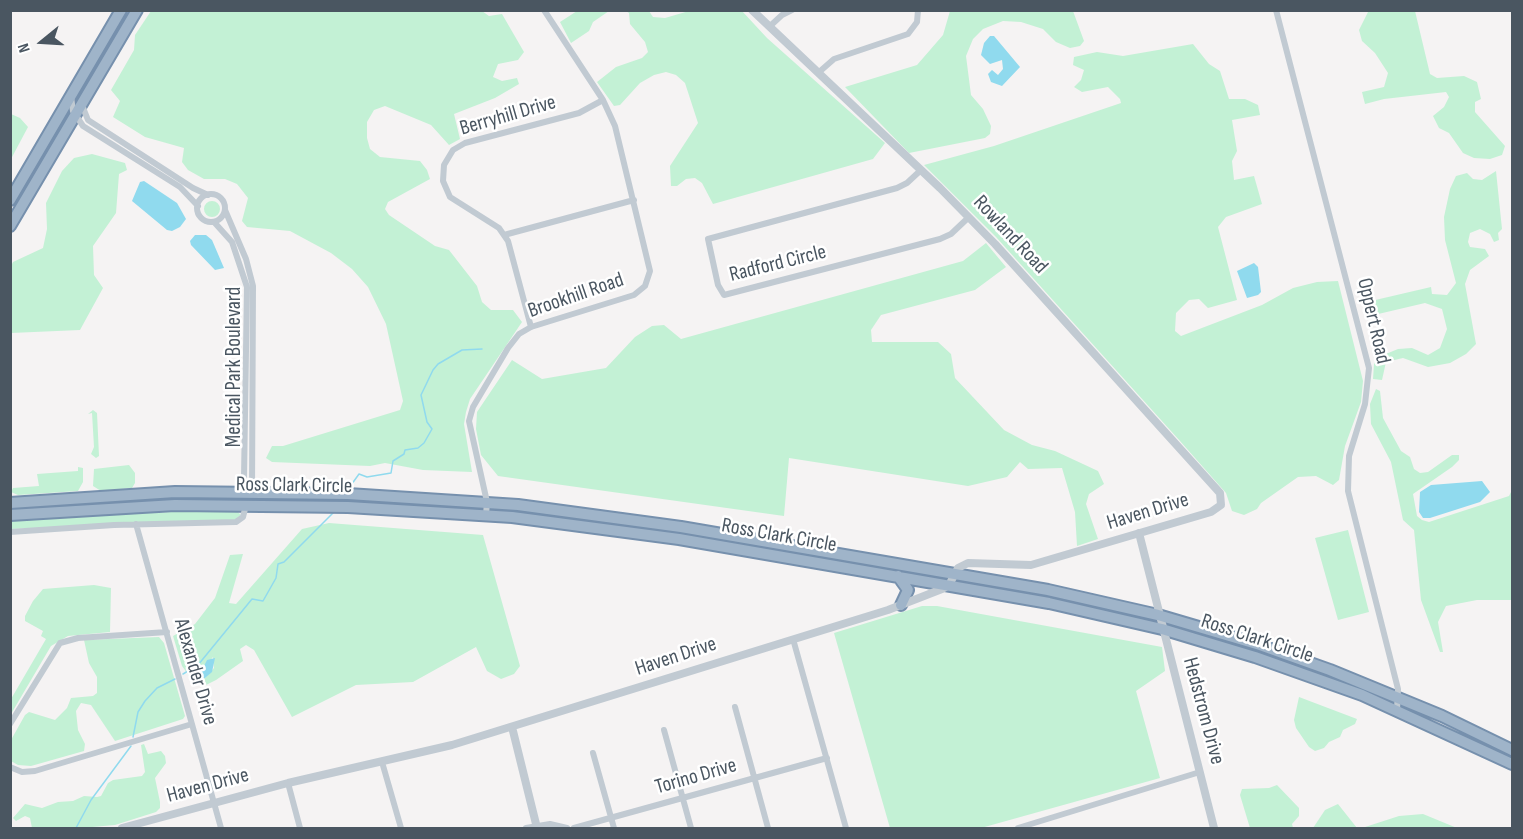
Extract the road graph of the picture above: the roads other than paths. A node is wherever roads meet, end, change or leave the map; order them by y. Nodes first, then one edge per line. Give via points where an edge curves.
1 (121, 10) edge
2 (136, 10) edge
3 (544, 10) edge
4 (752, 10) edge
5 (792, 10) edge
6 (918, 10) edge
7 (1276, 10) edge
8 (769, 27) junction
9 (818, 73) junction
10 (71, 96) junction
11 (603, 100) junction
12 (82, 104) junction
13 (75, 116) junction
14 (82, 126) junction
15 (68, 129) junction
16 (921, 170) junction
17 (208, 195) junction
18 (10, 200) edge
19 (634, 200) junction
20 (198, 206) junction
21 (225, 210) junction
22 (969, 217) junction
23 (214, 222) junction
24 (10, 226) edge
25 (504, 235) junction
26 (531, 327) junction
27 (236, 492) junction
28 (256, 492) junction
29 (487, 502) junction
30 (1222, 502) joint
31 (10, 503) edge
32 (232, 505) junction
33 (246, 505) junction
34 (589, 513) junction
35 (10, 515) edge
36 (486, 515) junction
37 (136, 524) junction
38 (588, 526) junction
39 (10, 532) edge
40 (1139, 533) junction
41 (786, 545) junction
42 (784, 557) junction
43 (954, 573) junction
44 (898, 576) junction
45 (949, 585) junction
46 (901, 605) junction
47 (1158, 615) junction
48 (1162, 629) junction
49 (166, 632) junction
50 (793, 639) junction
51 (1399, 697) junction
52 (735, 707) dead end
53 (1398, 710) junction
54 (10, 724) edge
55 (192, 724) junction
56 (512, 727) junction
57 (664, 730) dead end
58 (1512, 750) edge
59 (593, 753) dead end
60 (826, 758) junction
61 (382, 762) junction
62 (1512, 764) edge
63 (10, 767) edge
64 (1200, 772) junction
65 (754, 778) junction
66 (288, 783) junction
67 (683, 798) junction
68 (214, 802) junction
69 (611, 818) junction
70 (537, 827) edge
71 (122, 828) edge
72 (222, 828) edge
73 (300, 828) edge
74 (401, 828) edge
75 (526, 828) edge
76 (567, 828) edge
77 (574, 828) edge
78 (614, 828) edge
79 (691, 828) edge
80 (768, 828) edge
81 (846, 828) edge
82 (1018, 828) edge
83 (1214, 828) edge

1 - 10 highway
2 - 12 highway
3 - 11 street, Brookhill Road
4 - 8 street, Rowland Road
5 - 8 street
6 - 9 street via 917,22 908,34 834,58
7 - 51 street, Oppert Road via 1366,353 1368,391 1349,456 1348,491
8 - 9 street, Rowland Road
9 - 16 street, Rowland Road
10 - 13 street
10 - 18 highway
11 - 19 street, Brookhill Road via 615,126
11 - 25 street, Berryhill Drive via 579,113 465,143 448,156 442,175 450,197
12 - 13 highway
12 - 17 street via 84,115 93,124
13 - 14 street
13 - 15 highway
14 - 15 street
14 - 20 street via 180,187
15 - 24 highway
16 - 22 street, Rowland Road
16 - 22 street, Radford Circle via 897,188 708,239 718,285 724,295 940,239
17 - 20 street
17 - 21 street via 221,198
19 - 25 street
19 - 26 street, Brookhill Road via 650,263 645,286 630,296
20 - 23 street via 202,218
21 - 23 street
21 - 28 street, Medical Park Boulevard via 246,259 254,294
22 - 30 street, Rowland Road via 1220,493
23 - 27 street, Medical Park Boulevard via 232,242 247,287 244,478
25 - 26 street
26 - 29 street, Brookhill Road via 508,348 471,412 470,431
27 - 28 highway, Ross Clark Circle
27 - 31 highway, Ross Clark Circle
28 - 29 highway, Ross Clark Circle
28 - 32 highway
28 - 33 highway
29 - 34 highway, Ross Clark Circle
29 - 36 street, Brookhill Road
30 - 40 street, Haven Drive via 1211,512
32 - 33 highway, Ross Clark Circle
32 - 35 highway, Ross Clark Circle
33 - 36 highway, Ross Clark Circle
33 - 37 street via 243,518 236,522
34 - 38 highway
34 - 41 highway, Ross Clark Circle
36 - 38 highway, Ross Clark Circle
37 - 39 street
37 - 49 street, Alexander Drive
38 - 42 highway, Ross Clark Circle
40 - 43 street, Haven Drive via 1031,565 973,561
40 - 47 street, Hedstrom Drive
41 - 42 highway
41 - 43 highway, Ross Clark Circle
42 - 44 highway, Ross Clark Circle
43 - 45 street
43 - 47 highway, Ross Clark Circle
44 - 45 highway, Ross Clark Circle
44 - 46 highway via 908,590
45 - 46 street, Haven Drive
45 - 48 highway, Ross Clark Circle
46 - 50 street, Haven Drive
47 - 48 street, Hedstrom Drive
47 - 51 highway, Ross Clark Circle via 1286,654
48 - 53 highway, Ross Clark Circle via 1287,668
48 - 64 street, Hedstrom Drive
49 - 54 street via 78,638 60,643
49 - 55 street, Alexander Drive
50 - 56 street, Haven Drive
50 - 60 street
51 - 53 street, Oppert Road
51 - 58 highway, Ross Clark Circle
52 - 65 street
53 - 62 highway, Ross Clark Circle
55 - 63 street via 35,771 22,772
55 - 68 street, Alexander Drive
56 - 61 street, Haven Drive
56 - 70 street
57 - 67 street
59 - 69 street
60 - 65 street, Torino Drive
60 - 81 street
61 - 66 street, Haven Drive
61 - 74 street
64 - 82 street
64 - 83 street, Hedstrom Drive
65 - 67 street, Torino Drive
65 - 80 street
66 - 68 street, Haven Drive
66 - 73 street
67 - 69 street, Torino Drive
67 - 79 street
68 - 71 street, Haven Drive
68 - 72 street, Alexander Drive
69 - 77 street, Torino Drive
69 - 78 street
70 - 75 street
70 - 76 street via 550,824

